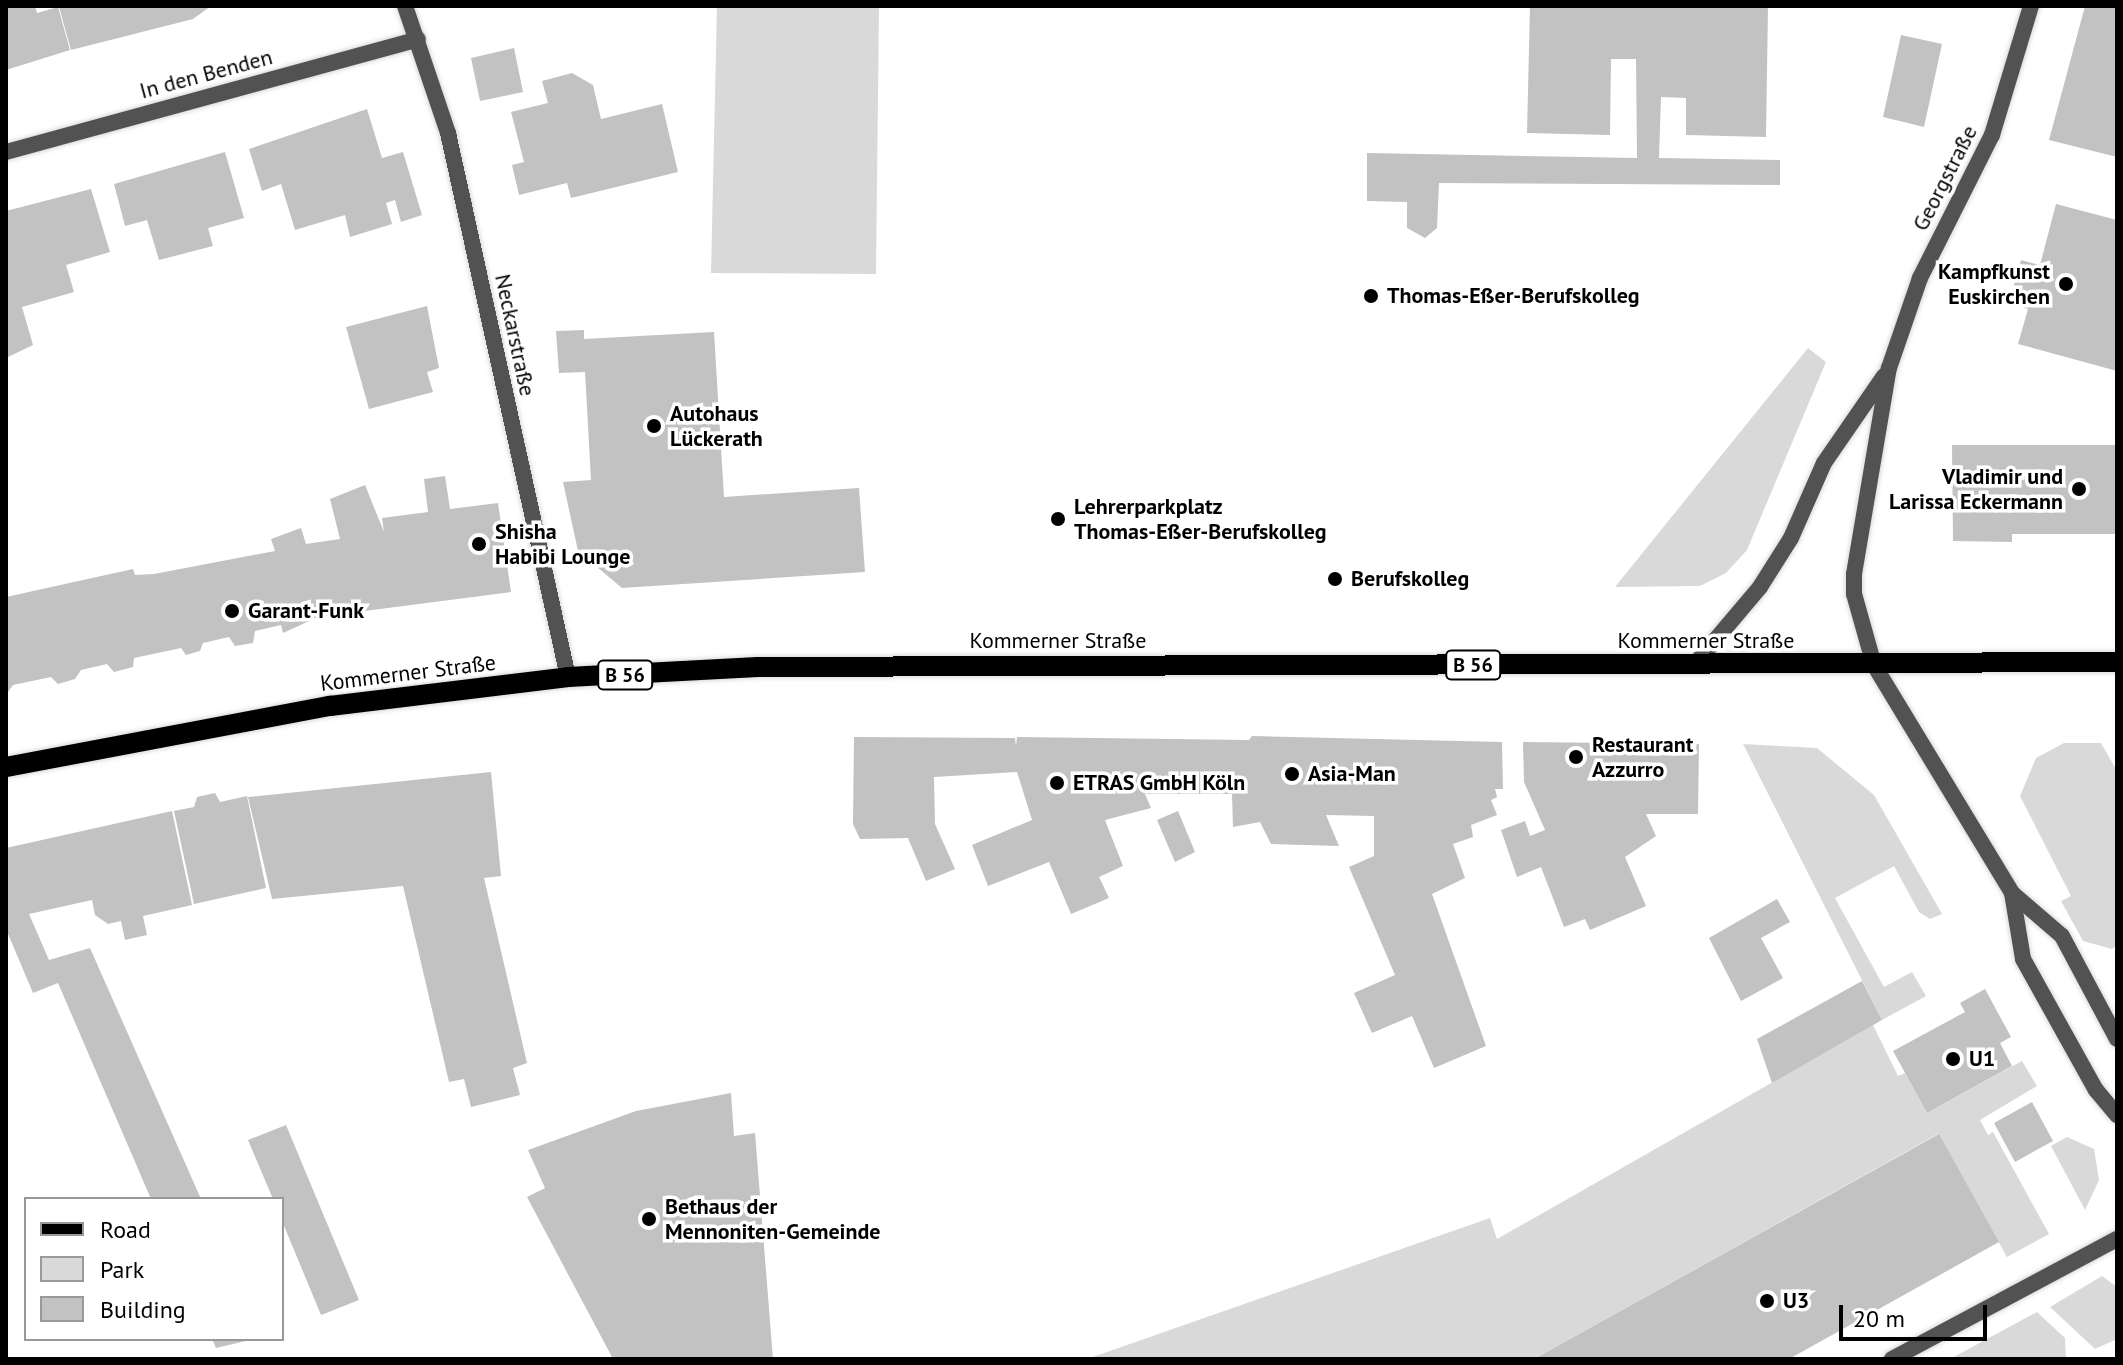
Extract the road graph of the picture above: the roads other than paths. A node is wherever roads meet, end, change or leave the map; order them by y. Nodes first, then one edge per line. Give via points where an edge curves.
1 (405, 6) edge
2 (2031, 6) edge
3 (418, 39) junction
4 (6, 152) edge
5 (1889, 368) junction
6 (2117, 662) edge
7 (1695, 664) junction
8 (1874, 665) junction
9 (568, 677) junction
10 (6, 767) edge
11 (2012, 893) junction
12 (2117, 1039) edge
13 (2117, 1115) edge
14 (2117, 1239) edge
15 (1892, 1359) edge

1 - 3 street, Neckarstraße
2 - 5 street, Georgstraße via 1992,135 1920,278
3 - 4 street, In den Benden
3 - 9 street, Neckarstraße via 448,133
5 - 7 street, Georgstraße via 1824,463 1791,538 1760,587
5 - 8 street, Georgstraße via 1854,574 1854,594
6 - 8 main road, Kommerner Straße / B 56
7 - 8 main road, Kommerner Straße / B 56
7 - 9 main road, Kommerner Straße / B 56 via 758,667
8 - 11 street, Georgstraße
9 - 10 main road, Kommerner Straße / B 56 via 330,706
11 - 12 street via 2062,936
11 - 13 street via 2023,959 2096,1090
14 - 15 street

